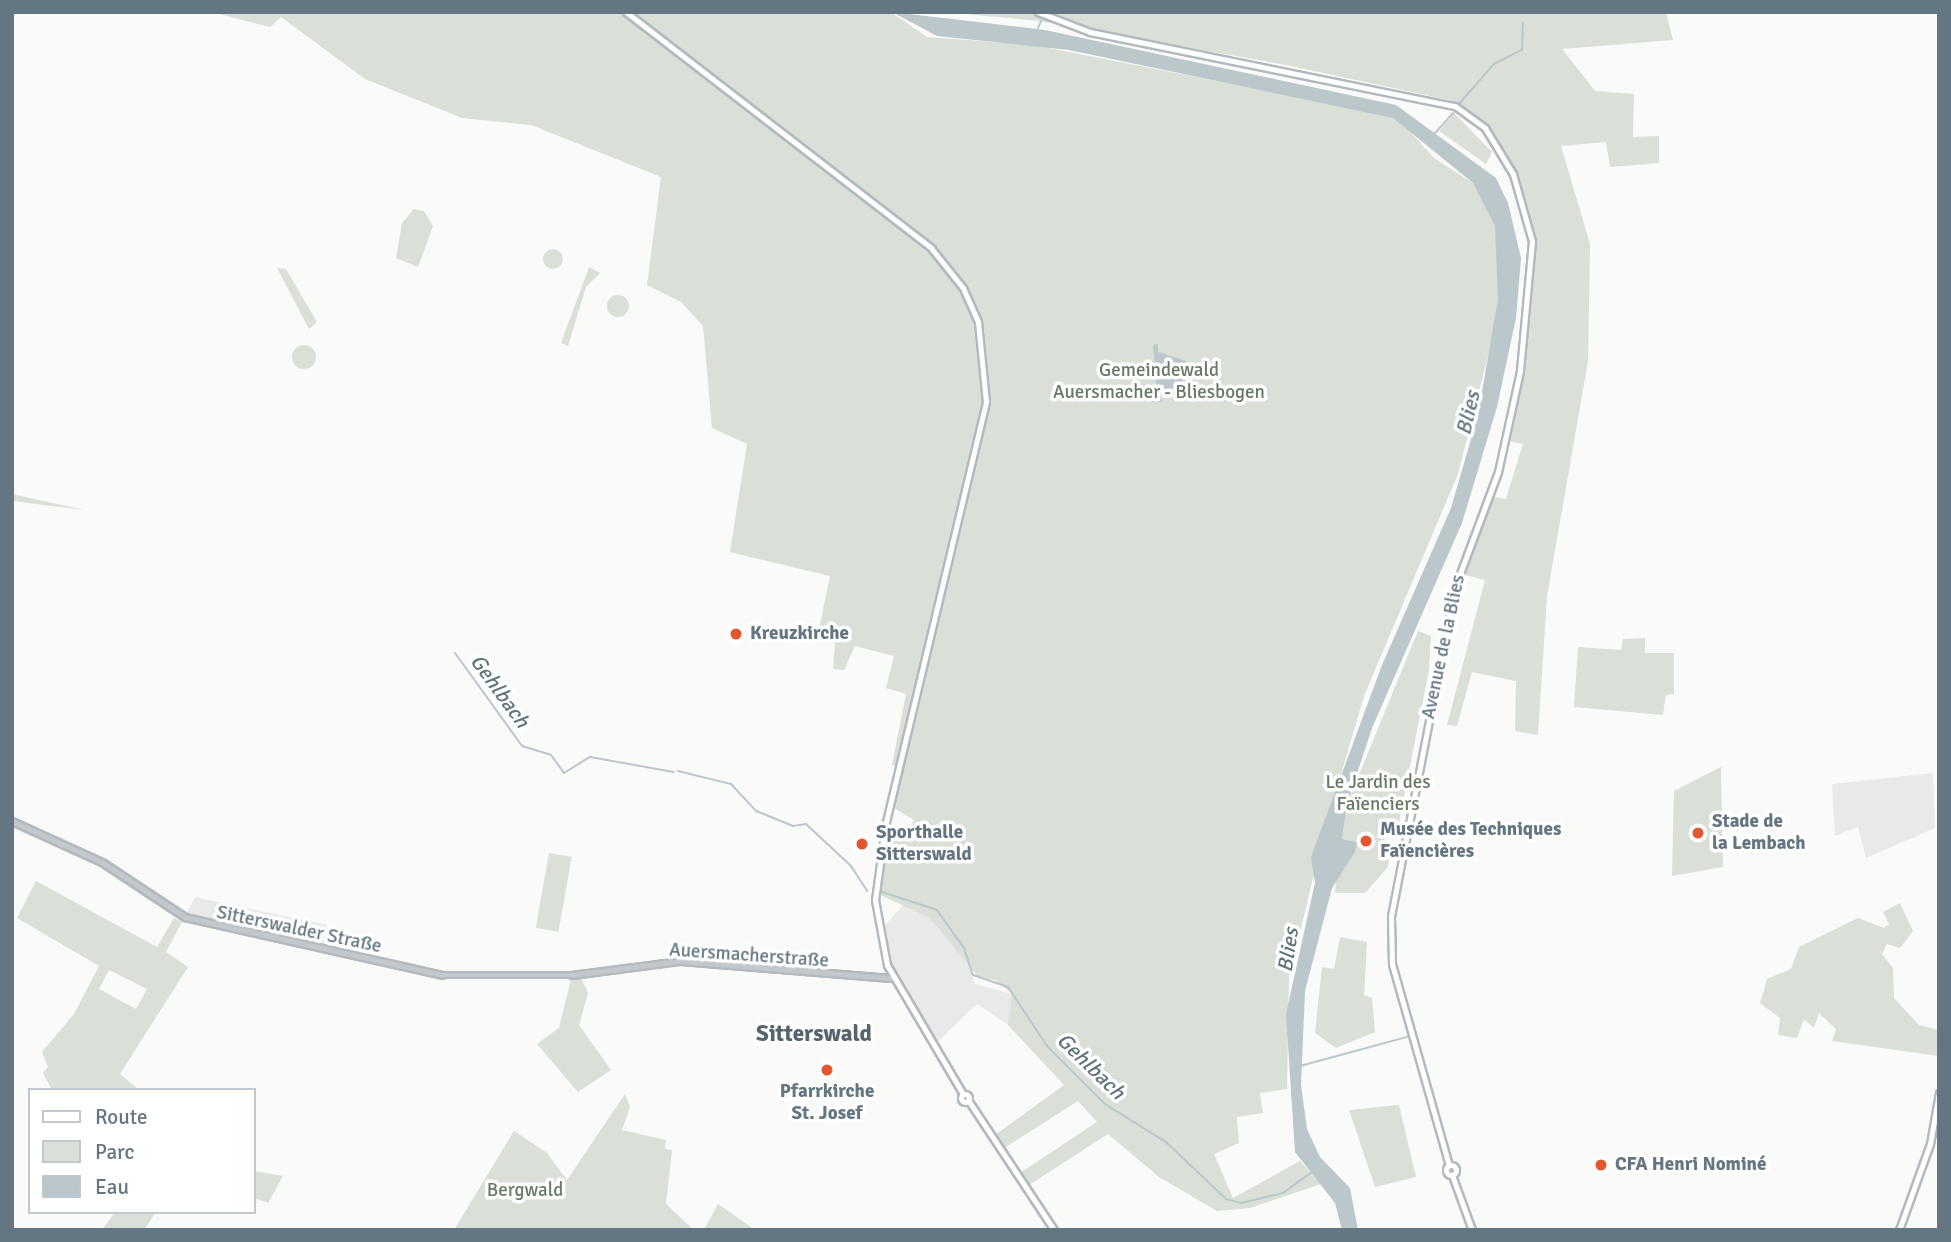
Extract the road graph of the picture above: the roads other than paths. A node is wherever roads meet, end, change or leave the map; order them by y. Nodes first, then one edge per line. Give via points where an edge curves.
1 (626, 12) edge
2 (1038, 12) edge
3 (12, 821) edge
4 (563, 975) joint
5 (891, 978) junction
6 (1939, 1093) edge
7 (1054, 1230) edge
8 (1472, 1230) edge
9 (1899, 1230) edge

1 - 5 main road via 931,248 963,288 978,322 986,402 883,836 875,900
2 - 8 main road, Avenue de la Blies via 1090,32 1460,108 1505,154 1532,250 1518,387 1498,472 1455,587 1391,917 1392,964
3 - 4 street, Sitterswalder Straße via 96,860 166,908 222,930 442,975
4 - 5 street, Auersmacherstraße via 680,961
5 - 7 main road via 964,1094 961,1099 968,1100
6 - 9 main road via 1930,1144

